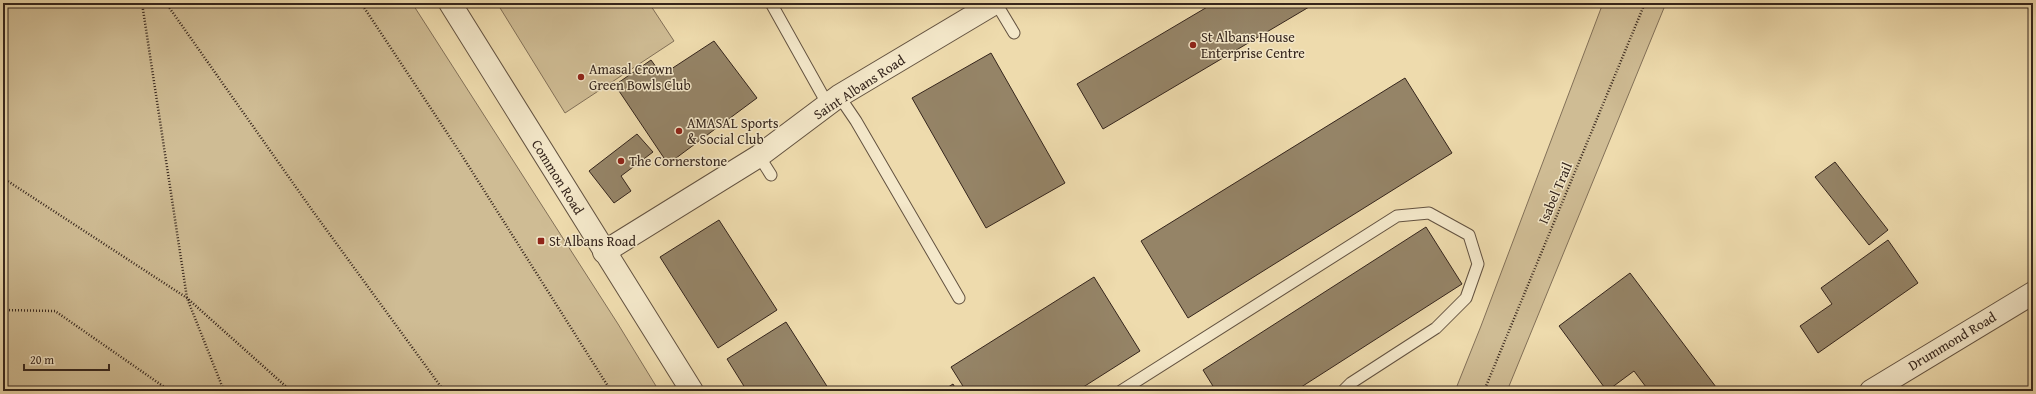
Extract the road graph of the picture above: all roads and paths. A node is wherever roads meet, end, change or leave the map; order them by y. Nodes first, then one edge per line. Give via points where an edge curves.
1 (142, 3) edge
2 (166, 3) edge
3 (361, 3) edge
4 (450, 3) edge
5 (771, 3) edge
6 (996, 3) edge
7 (1645, 3) edge
8 (1014, 33) dead end
9 (834, 101) junction
10 (759, 156) junction
11 (771, 175) dead end
12 (3, 178) edge
13 (604, 252) junction
14 (2033, 292) edge
15 (187, 298) junction
16 (959, 298) dead end
17 (3, 310) edge
18 (170, 391) edge
19 (224, 391) edge
20 (291, 391) edge
21 (444, 391) edge
22 (611, 391) edge
23 (692, 391) edge
24 (1121, 391) edge
25 (1343, 391) edge
26 (1484, 391) edge
27 (1871, 391) edge

1 - 15 path
2 - 21 path
3 - 22 path via 461,154
4 - 13 street, Common Road
5 - 9 lane
6 - 8 lane
6 - 9 street, Saint Albans Road
7 - 26 path, Isabel Trail
9 - 10 street, Saint Albans Road
9 - 16 lane via 856,121
10 - 11 lane
10 - 13 street, Saint Albans Road
12 - 15 path
13 - 23 street, Common Road
14 - 27 street, Drummond Road
15 - 19 path
15 - 20 path
17 - 18 path via 55,311
24 - 25 lane via 1398,216 1429,213 1469,235 1478,264 1466,298 1436,328

